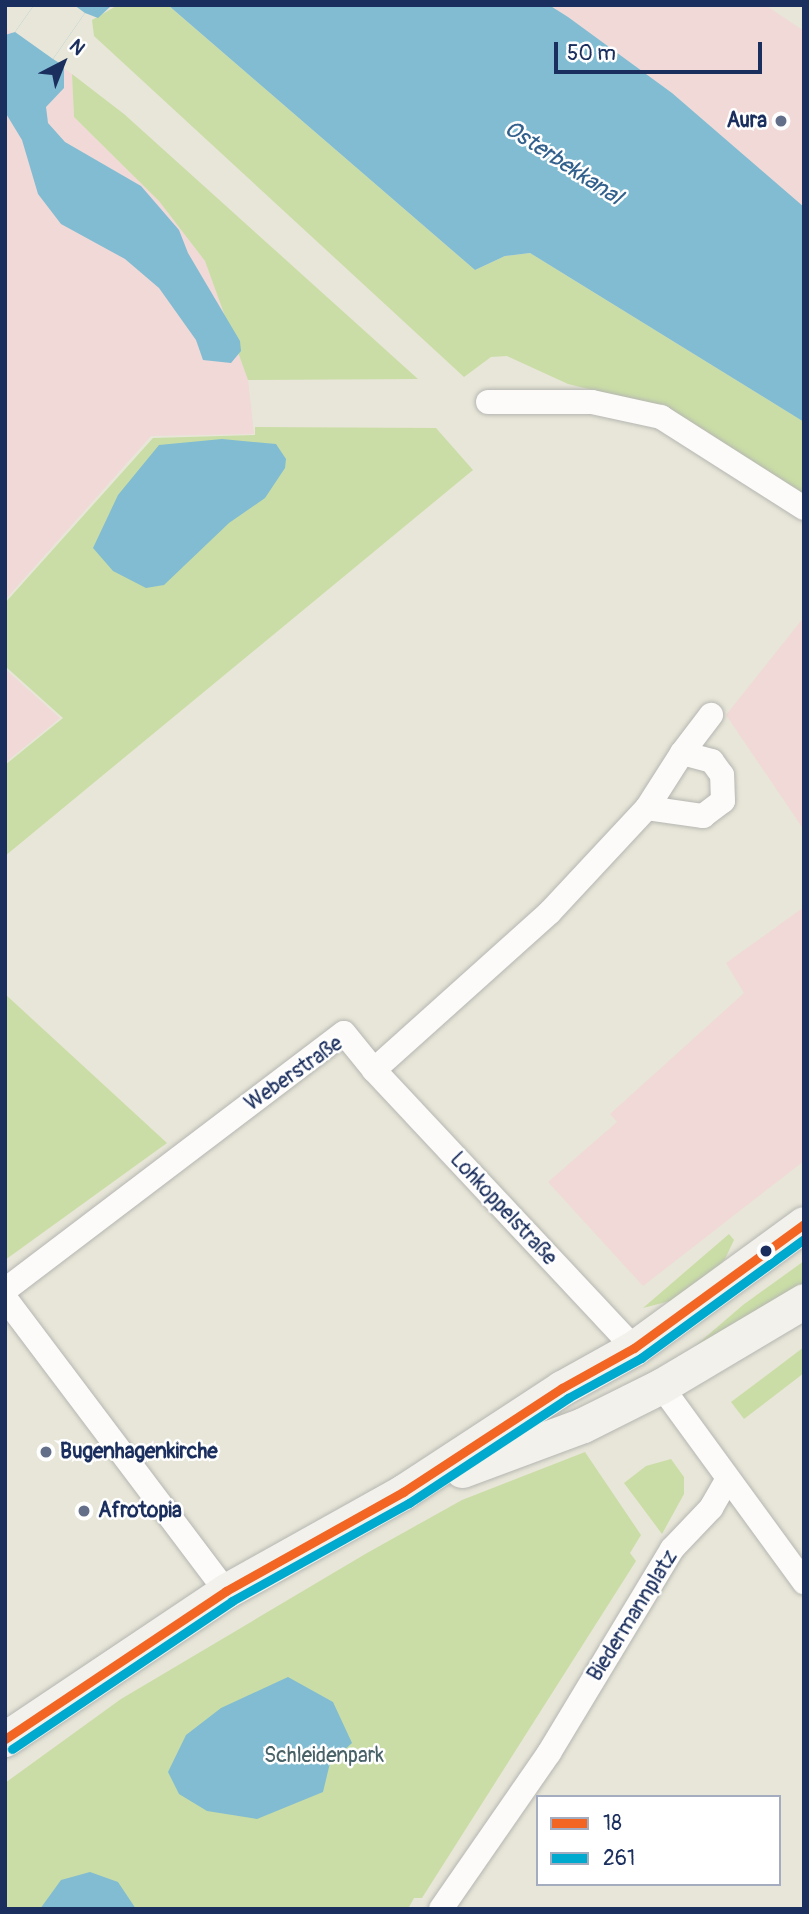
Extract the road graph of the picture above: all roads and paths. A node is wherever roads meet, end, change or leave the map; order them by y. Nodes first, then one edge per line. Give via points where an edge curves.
1 (488, 402) dead end
2 (804, 508) edge
3 (711, 715) dead end
4 (682, 753) junction
5 (647, 808) junction
6 (373, 1070) junction
7 (804, 1224) edge
8 (5, 1290) edge
9 (5, 1298) edge
10 (804, 1301) edge
11 (634, 1348) junction
12 (661, 1386) junction
13 (727, 1480) junction
14 (403, 1492) junction
15 (804, 1582) edge
16 (226, 1591) junction
17 (5, 1739) edge
18 (441, 1909) edge

1 - 2 street via 592,402 661,417
3 - 4 street, Weberstraße
4 - 5 street, Weberstraße
4 - 5 street via 712,761 722,775 723,801 703,816
5 - 6 street, Weberstraße via 549,913
6 - 8 street, Weberstraße via 344,1033
6 - 11 street, Lohkoppelstraße
7 - 11 main road
9 - 16 street
10 - 12 main road
11 - 12 main road
11 - 14 main road via 562,1388
12 - 13 street
12 - 14 main road via 583,1425
13 - 15 street
13 - 18 street, Biedermannplatz via 711,1508 672,1549 549,1753
14 - 16 main road
16 - 17 main road

